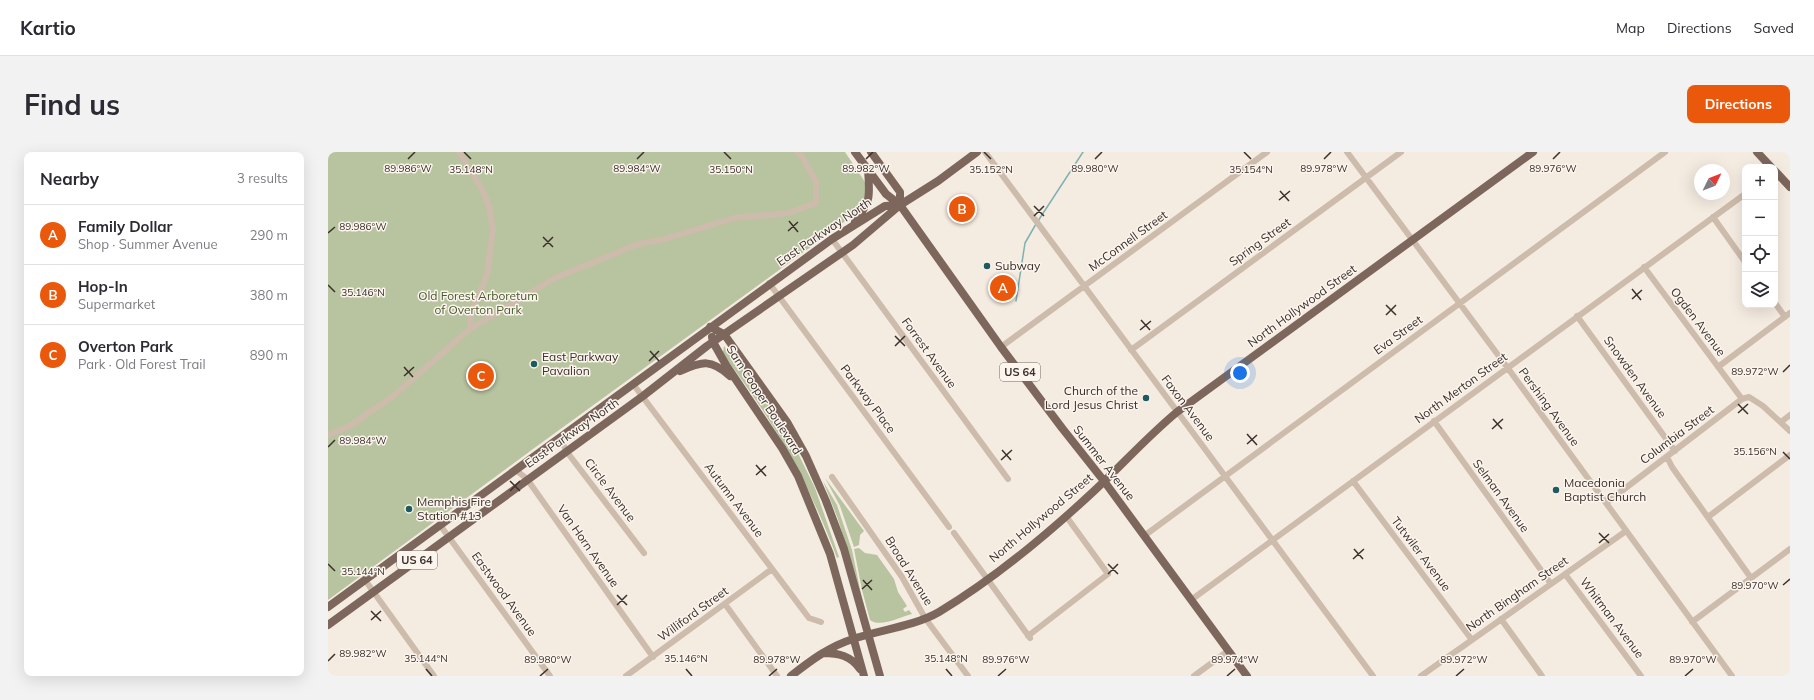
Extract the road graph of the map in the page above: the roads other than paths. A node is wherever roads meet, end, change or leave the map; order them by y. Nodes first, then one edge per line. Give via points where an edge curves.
1 (459, 152) edge
2 (797, 152) edge
3 (855, 152) edge
4 (870, 152) edge
5 (978, 152) edge
6 (985, 152) edge
7 (1267, 152) edge
8 (1346, 152) edge
9 (1401, 152) edge
10 (1533, 152) edge
11 (1665, 152) edge
12 (1757, 152) edge
13 (1768, 164) edge
14 (868, 169) junction
15 (1778, 174) edge
16 (1366, 178) junction
17 (1789, 184) edge
18 (1742, 196) edge
19 (900, 205) junction
20 (1713, 217) junction
21 (852, 226) junction
22 (832, 239) junction
23 (1412, 240) junction
24 (841, 252) junction
25 (1742, 258) edge
26 (1644, 267) junction
27 (769, 283) junction
28 (1084, 286) junction
29 (778, 295) junction
30 (1460, 304) junction
31 (1778, 306) edge
32 (1788, 315) edge
33 (1577, 316) junction
34 (710, 327) junction
35 (470, 329) junction
36 (724, 334) junction
37 (713, 342) junction
38 (1001, 346) junction
39 (1131, 350) junction
40 (1507, 367) junction
41 (1718, 367) junction
42 (670, 376) junction
43 (633, 384) junction
44 (739, 384) junction
45 (644, 396) junction
46 (1742, 399) junction
47 (1177, 412) junction
48 (1790, 415) edge
49 (1434, 421) junction
50 (1781, 422) junction
51 (1790, 431) edge
52 (328, 435) edge
53 (560, 438) junction
54 (1675, 451) junction
55 (567, 452) junction
56 (1790, 455) edge
57 (1667, 457) junction
58 (516, 470) junction
59 (1225, 476) junction
60 (832, 477) dead end
61 (527, 479) junction
62 (1008, 479) dead end
63 (1104, 481) junction
64 (1353, 481) junction
65 (1606, 503) junction
66 (1066, 516) junction
67 (1708, 516) junction
68 (440, 525) junction
69 (949, 527) dead end
70 (1626, 531) junction
71 (954, 533) dead end
72 (1144, 536) junction
73 (448, 537) junction
74 (1272, 540) junction
75 (1790, 549) edge
76 (644, 554) dead end
77 (772, 569) junction
78 (1565, 574) junction
79 (1751, 578) junction
80 (986, 579) junction
81 (366, 580) junction
82 (1551, 584) junction
83 (374, 592) junction
84 (1191, 600) junction
85 (725, 604) junction
86 (328, 607) edge
87 (925, 618) junction
88 (1501, 619) junction
89 (821, 622) dead end
90 (1692, 622) junction
91 (328, 625) edge
92 (868, 634) junction
93 (852, 639) junction
94 (1472, 640) junction
95 (1228, 651) junction
96 (823, 653) junction
97 (653, 657) junction
98 (864, 675) edge
99 (434, 676) edge
100 (550, 676) edge
101 (626, 676) edge
102 (777, 676) edge
103 (791, 676) edge
104 (880, 676) edge
105 (968, 676) edge
106 (1194, 676) edge
107 (1247, 676) edge
108 (1373, 676) edge
109 (1422, 676) edge
110 (1542, 676) edge
111 (1641, 676) edge
112 (1732, 676) edge

1 - 35 street via 482,189 491,212 493,229 487,275 471,313
2 - 35 street via 802,156 816,182 816,203 788,213 734,218 638,244 555,278
3 - 14 main road
4 - 19 main road via 900,192
5 - 19 main road
6 - 28 street, Faxon Avenue
7 - 28 street, McConnell Street
8 - 16 street, Pershing Avenue
9 - 16 street, Spring Street
10 - 23 main road, North Hollywood Street
11 - 30 street, Eva Street
12 - 13 main road
14 - 19 main road via 886,194
14 - 21 main road via 868,204
15 - 17 main road
16 - 23 street, Pershing Avenue
16 - 39 street, Spring Street
18 - 20 street, North Merton Street
19 - 21 main road, East Parkway North / US 64 via 884,206
19 - 24 main road, East Parkway North / US 64 via 853,245
19 - 38 main road, Summer Avenue / US 64
20 - 25 street
20 - 26 street, North Merton Street
21 - 22 main road, East Parkway North / US 64
22 - 24 street, Forrest Avenue
22 - 27 main road, East Parkway North / US 64
23 - 30 street, Pershing Avenue
23 - 47 main road, North Hollywood Street
24 - 29 main road, East Parkway North / US 64
24 - 62 street, Forrest Avenue
26 - 33 street, North Merton Street
26 - 41 street, Ogden Avenue
27 - 29 street, Parkway Place
27 - 34 main road, East Parkway North / US 64
28 - 38 street, McConnell Street
28 - 39 street, Faxon Avenue
29 - 36 main road, East Parkway North / US 64
29 - 69 street, Parkway Place
30 - 40 street, Pershing Avenue
30 - 59 street, Eva Street
31 - 32 street
32 - 41 street
33 - 40 street, North Merton Street
33 - 54 street, Snowden Avenue
34 - 36 main road, Sam Cooper Boulevard
34 - 37 main road, Sam Cooper Boulevard
34 - 43 main road, East Parkway North / US 64
35 - 52 street via 392,397 348,427
36 - 37 main road, East Parkway North / US 64
36 - 92 main road, Sam Cooper Boulevard via 787,422 806,456 844,550
37 - 42 main road, East Parkway North / US 64
37 - 44 main road, Sam Cooper Boulevard
38 - 63 main road, Summer Avenue / US 64
39 - 47 street, Faxon Avenue
40 - 49 street, North Merton Street
40 - 65 street, Pershing Avenue
41 - 46 street, Ogden Avenue
42 - 44 main road via 692,366 711,363
42 - 45 main road, East Parkway North / US 64
43 - 45 street, Autumn Avenue
43 - 53 main road, East Parkway North / US 64
44 - 93 main road, Sam Cooper Boulevard via 798,476 830,554
45 - 55 main road, East Parkway North / US 64
45 - 77 street, Autumn Avenue
46 - 50 street via 1749,397
46 - 54 street, Columbia Street
47 - 59 street, Faxon Avenue
47 - 63 main road, North Hollywood Street
48 - 50 street
49 - 64 street, North Merton Street
49 - 82 street, Selman Avenue
50 - 51 street
53 - 55 street, Circle Avenue
53 - 58 main road, East Parkway North / US 64
54 - 57 street, Columbia Street
55 - 61 main road, East Parkway North / US 64
55 - 76 street, Circle Avenue
56 - 67 street
57 - 65 street, Columbia Street
57 - 67 street
58 - 61 street, Van Horn Avenue
58 - 68 main road, East Parkway North / US 64
59 - 72 street, Eva Street
59 - 74 street, Faxon Avenue
60 - 87 street, Broad Avenue via 902,577
61 - 73 main road, East Parkway North / US 64
61 - 97 street, Van Horn Avenue
63 - 66 main road, North Hollywood Street
63 - 72 main road, Summer Avenue / US 64
64 - 74 street, North Merton Street
64 - 94 street, Tutwiler Avenue
65 - 70 street, Pershing Avenue
66 - 80 main road, North Hollywood Street
66 - 80 street via 1108,574 1029,637
67 - 79 street
68 - 73 street, Eastwood Avenue
68 - 81 main road, East Parkway North / US 64
70 - 78 street, North Bingham Street
70 - 90 street, Pershing Avenue
71 - 80 street
72 - 84 main road, Summer Avenue / US 64
73 - 83 main road, East Parkway North / US 64
73 - 100 street, Eastwood Avenue
74 - 84 street, North Merton Street
74 - 108 street, Faxon Avenue
75 - 79 street
77 - 85 street, Williford Street
77 - 89 street, Autumn Avenue via 809,618
78 - 82 street, North Bingham Street
78 - 111 street, Whitman Avenue
79 - 90 street
80 - 87 main road, North Hollywood Street via 943,609
81 - 83 street
81 - 86 main road, East Parkway North / US 64
82 - 88 street, North Bingham Street
83 - 91 main road, East Parkway North / US 64
83 - 99 street
84 - 95 main road, Summer Avenue / US 64
85 - 97 street, Williford Street
85 - 102 street
87 - 92 main road, North Hollywood Street
87 - 105 street, Broad Avenue
88 - 94 street, North Bingham Street
88 - 110 street
90 - 112 street, Pershing Avenue
92 - 93 main road, North Hollywood Street
92 - 104 main road, Sam Cooper Boulevard
93 - 96 main road, North Hollywood Street
93 - 98 main road, Sam Cooper Boulevard
94 - 109 street, North Bingham Street
95 - 106 street
95 - 107 main road, Summer Avenue / US 64
96 - 98 main road via 847,657
96 - 103 main road, North Hollywood Street
97 - 101 street, Williford Street

